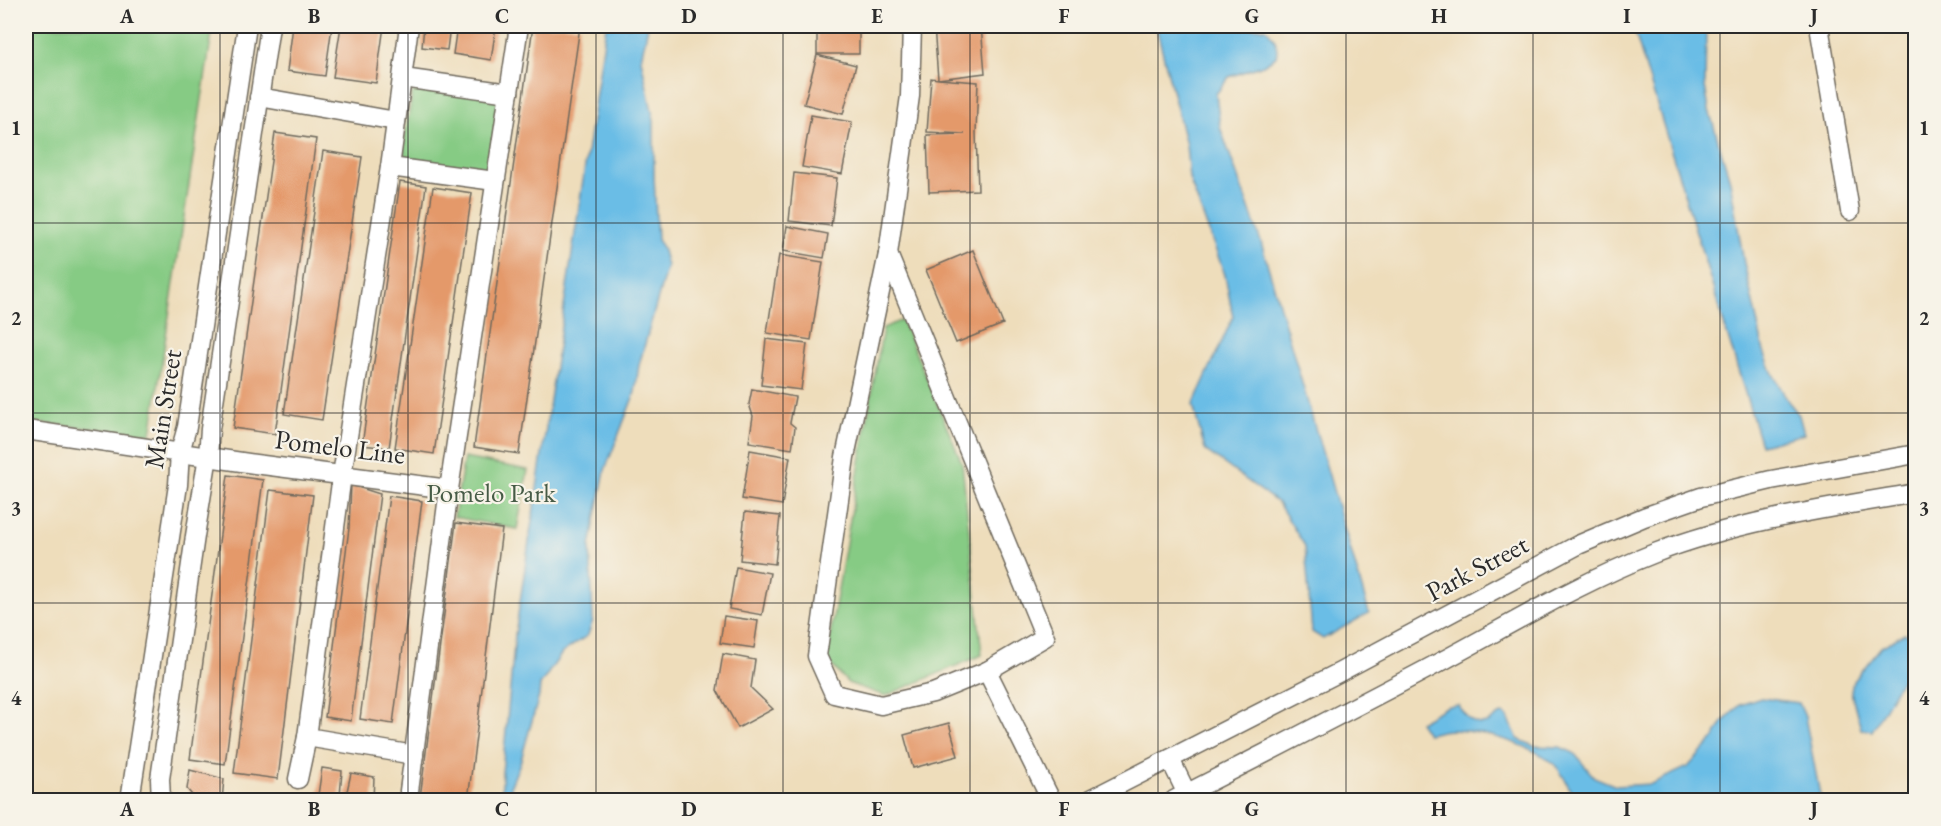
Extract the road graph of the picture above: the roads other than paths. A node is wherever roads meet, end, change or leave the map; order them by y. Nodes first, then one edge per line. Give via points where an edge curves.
1 (247, 26) edge
2 (270, 26) edge
3 (409, 26) edge
4 (519, 26) edge
5 (912, 26) edge
6 (1819, 26) edge
7 (403, 78) junction
8 (509, 93) junction
9 (259, 97) junction
10 (396, 120) junction
11 (390, 167) junction
12 (495, 181) junction
13 (1850, 211) dead end
14 (888, 254) junction
15 (26, 430) edge
16 (180, 452) junction
17 (1916, 454) edge
18 (216, 457) junction
19 (342, 475) junction
20 (449, 489) junction
21 (1916, 493) edge
22 (987, 671) junction
23 (308, 737) junction
24 (414, 755) junction
25 (1170, 759) junction
26 (298, 779) dead end
27 (409, 791) dead end
28 (1180, 797) edge
29 (130, 801) edge
30 (161, 801) edge
31 (1051, 801) edge
32 (1089, 801) edge

1 - 16 street, Main Street via 187,427
2 - 9 street, Main Street
3 - 7 street
4 - 8 street
5 - 14 street via 910,96
6 - 13 street
7 - 8 street
7 - 10 street
8 - 12 street
9 - 10 street
9 - 18 street, Main Street via 210,429
10 - 11 street
11 - 12 street
11 - 19 street
12 - 20 street
14 - 22 street via 1045,638
14 - 22 street via 845,457 817,656 834,694 881,705 933,693
15 - 16 street, Pomelo Line
16 - 18 street, Pomelo Line
16 - 29 street, Main Street
17 - 25 street, Park Street via 1771,480 1701,497 1644,517 1578,544
18 - 19 street, Pomelo Line
18 - 30 street, Main Street via 195,536 160,778
19 - 20 street, Pomelo Line
19 - 23 street
20 - 24 street
21 - 28 street via 1779,517 1655,553 1594,579
22 - 31 street
23 - 24 street
23 - 26 street
24 - 27 street
25 - 28 street
25 - 32 street, Park Street

